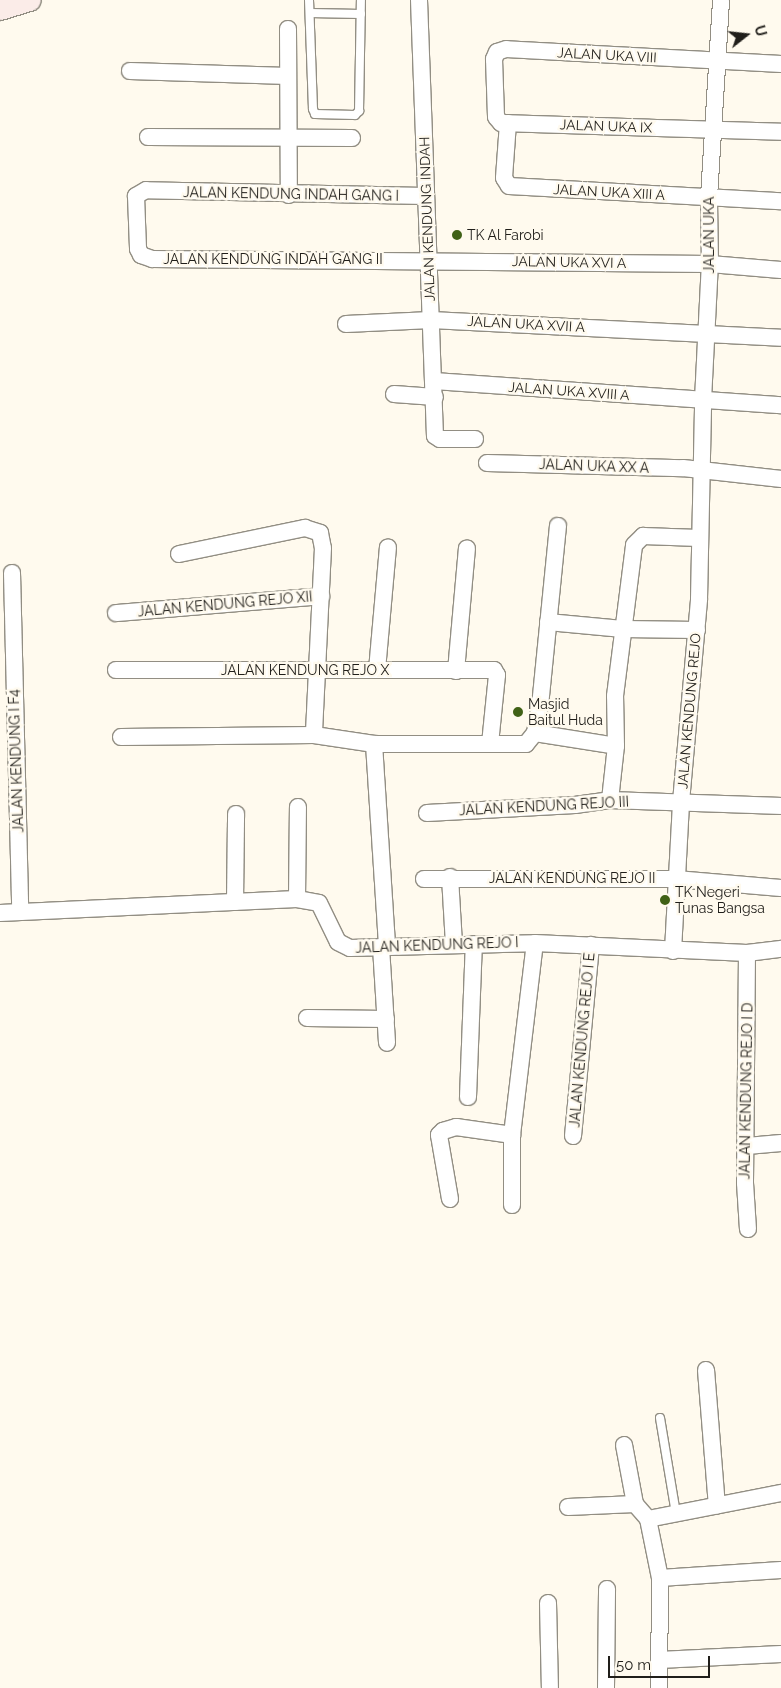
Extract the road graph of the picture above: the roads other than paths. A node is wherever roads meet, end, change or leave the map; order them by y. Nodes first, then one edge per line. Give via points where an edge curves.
1 (30, 0) edge
2 (309, 0) edge
3 (361, 0) edge
4 (419, 0) edge
5 (721, 0) edge
6 (0, 9) edge
7 (310, 13) junction
8 (361, 14) junction
9 (288, 29) dead end
10 (717, 60) junction
11 (781, 64) edge
12 (130, 71) dead end
13 (288, 76) junction
14 (504, 123) junction
15 (713, 129) junction
16 (781, 132) edge
17 (148, 137) dead end
18 (352, 138) dead end
19 (289, 139) junction
20 (157, 191) joint
21 (289, 195) junction
22 (425, 196) junction
23 (709, 197) junction
24 (781, 201) edge
25 (428, 259) junction
26 (710, 264) junction
27 (781, 270) edge
28 (431, 320) junction
29 (346, 324) dead end
30 (706, 333) junction
31 (781, 338) edge
32 (434, 389) junction
33 (394, 394) dead end
34 (703, 400) junction
35 (781, 405) edge
36 (475, 439) dead end
37 (487, 463) dead end
38 (702, 470) junction
39 (781, 480) edge
40 (558, 526) dead end
41 (699, 538) junction
42 (388, 547) dead end
43 (467, 548) dead end
44 (178, 554) dead end
45 (12, 574) dead end
46 (321, 596) junction
47 (6, 610) edge
48 (116, 614) dead end
49 (548, 622) junction
50 (623, 629) junction
51 (697, 630) junction
52 (316, 669) junction
53 (116, 670) dead end
54 (377, 670) junction
55 (456, 671) junction
56 (7, 683) edge
57 (535, 733) junction
58 (314, 735) junction
59 (121, 737) dead end
60 (374, 744) junction
61 (490, 744) junction
62 (616, 746) junction
63 (610, 800) junction
64 (681, 802) junction
65 (781, 806) edge
66 (298, 807) dead end
67 (427, 813) dead end
68 (236, 814) dead end
69 (450, 877) junction
70 (424, 879) dead end
71 (676, 879) junction
72 (781, 888) edge
73 (297, 899) junction
74 (235, 902) junction
75 (20, 912) junction
76 (0, 913) edge
77 (535, 943) junction
78 (454, 944) junction
79 (474, 944) junction
80 (591, 945) junction
81 (384, 947) junction
82 (781, 949) edge
83 (674, 951) junction
84 (747, 954) junction
85 (307, 1018) dead end
86 (386, 1019) junction
87 (387, 1044) dead end
88 (468, 1097) dead end
89 (512, 1135) junction
90 (573, 1136) dead end
91 (781, 1143) edge
92 (747, 1146) junction
93 (450, 1199) dead end
94 (512, 1205) dead end
95 (748, 1229) dead end
96 (706, 1370) dead end
97 (660, 1418) dead end
98 (624, 1445) dead end
99 (781, 1493) edge
100 (634, 1504) junction
101 (717, 1506) junction
102 (568, 1507) dead end
103 (676, 1514) junction
104 (648, 1519) junction
105 (781, 1570) edge
106 (660, 1578) junction
107 (607, 1589) dead end
108 (548, 1603) dead end
109 (781, 1654) edge
110 (659, 1660) junction
111 (550, 1688) edge
112 (606, 1688) edge
113 (659, 1688) edge

1 - 6 main road
2 - 7 lane
3 - 8 lane
4 - 22 street, JALAN KENDUNG INDAH
5 - 10 street, JALAN UKA
7 - 8 lane
7 - 8 lane via 312,109 315,114 355,115 359,111
9 - 13 street
10 - 11 street, JALAN UKA VIII
10 - 14 street, JALAN UKA VIII via 506,49 497,52 494,69 496,118
10 - 15 street, JALAN UKA
12 - 13 street
13 - 19 street
14 - 15 street, JALAN UKA IX
14 - 23 street, JALAN UKA XIII A via 504,178 509,186
15 - 16 street, JALAN UKA IX
15 - 23 street, JALAN UKA
17 - 19 street
18 - 19 street
19 - 21 street
20 - 21 street, JALAN KENDUNG INDAH GANG I
20 - 25 street, JALAN KENDUNG INDAH GANG II via 136,196 134,209 138,249 142,255 152,259
21 - 22 street, JALAN KENDUNG INDAH GANG I
22 - 25 street, JALAN KENDUNG INDAH
23 - 24 street, JALAN UKA XIII A
23 - 26 street, JALAN UKA
25 - 26 street, JALAN UKA XVI A
25 - 28 street, JALAN KENDUNG INDAH
26 - 27 street, JALAN UKA XVI A
26 - 30 street, JALAN UKA
28 - 29 street, JALAN UKA XVII A
28 - 30 street, JALAN UKA XVII A
28 - 32 street, JALAN KENDUNG INDAH
30 - 31 street, JALAN UKA XVII A
30 - 34 street, JALAN UKA
32 - 33 street, JALAN UKA XVIII A
32 - 34 street, JALAN UKA XVIII A
32 - 36 street, JALAN KENDUNG INDAH via 436,438
34 - 35 street, JALAN UKA XVIII A
34 - 38 street, JALAN UKA
37 - 38 street, JALAN UKA XX A
38 - 39 street, JALAN UKA XX A
38 - 41 street, JALAN KENDUNG REJO
40 - 49 street
41 - 50 street via 643,536 637,542
41 - 51 street, JALAN KENDUNG REJO
42 - 54 street
43 - 55 street
44 - 46 street via 305,528 314,530 323,539
45 - 47 street, JALAN KENDUNG I F4
46 - 48 street, JALAN KENDUNG REJO XII
46 - 52 street, JALAN KENDUNG REJO XII
47 - 56 street, JALAN KENDUNG I F4
49 - 50 street
49 - 57 street
50 - 51 street
50 - 62 street via 615,696
51 - 64 street, JALAN KENDUNG REJO
52 - 53 street, JALAN KENDUNG REJO X
52 - 54 street, JALAN KENDUNG REJO X
52 - 58 street, JALAN KENDUNG REJO XII
54 - 55 street, JALAN KENDUNG REJO X
55 - 61 street, JALAN KENDUNG REJO X via 494,670 497,675
56 - 75 street, JALAN KENDUNG I F4
57 - 61 street via 526,744
57 - 62 street
58 - 59 street
58 - 60 street
60 - 61 street
60 - 81 street
62 - 63 street
63 - 64 street, JALAN KENDUNG REJO III
63 - 67 street, JALAN KENDUNG REJO III via 575,805
64 - 65 street, JALAN KENDUNG REJO III
64 - 71 street, JALAN KENDUNG REJO
66 - 73 street
68 - 74 street
69 - 70 street, JALAN KENDUNG REJO II
69 - 71 street, JALAN KENDUNG REJO II
69 - 78 street
71 - 72 street, JALAN KENDUNG REJO II
71 - 83 street, JALAN KENDUNG REJO
73 - 74 street, JALAN KENDUNG REJO I
73 - 81 street, JALAN KENDUNG REJO I via 320,903 343,946
74 - 75 street, JALAN KENDUNG REJO I
75 - 76 street, JALAN KENDUNG REJO I
77 - 79 street, JALAN KENDUNG REJO I
77 - 80 street, JALAN KENDUNG REJO I
77 - 89 street
78 - 79 street, JALAN KENDUNG REJO I
78 - 81 street, JALAN KENDUNG REJO I
79 - 88 street
80 - 83 street, JALAN KENDUNG REJO I
80 - 90 street, JALAN KENDUNG REJO I E
81 - 86 street
82 - 84 street, JALAN KENDUNG REJO I
83 - 84 street, JALAN KENDUNG REJO I
84 - 92 street, JALAN KENDUNG REJO I D
85 - 86 street
86 - 87 street
89 - 93 street via 456,1127 442,1131 439,1135
89 - 94 street
91 - 92 street
92 - 95 street, JALAN KENDUNG REJO I D
96 - 101 street
97 - 103 lane
98 - 100 street
99 - 101 street
100 - 102 street
100 - 104 street
101 - 103 street
103 - 104 street
104 - 106 street
105 - 106 street
106 - 110 street
107 - 112 street
108 - 111 street
109 - 110 street
110 - 113 street

